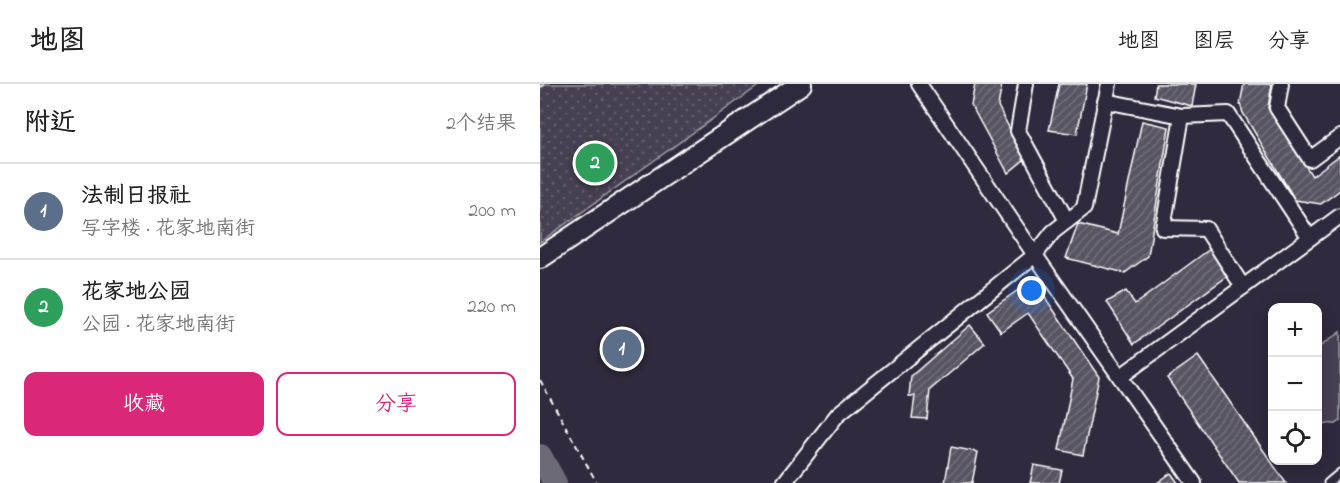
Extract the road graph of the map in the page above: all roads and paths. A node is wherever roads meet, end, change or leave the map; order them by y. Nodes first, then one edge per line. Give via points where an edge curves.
1 (546, 84) edge
2 (801, 84) edge
3 (920, 84) edge
4 (1026, 84) edge
5 (1109, 84) edge
6 (1281, 84) edge
7 (540, 87) edge
8 (1105, 101) junction
9 (1182, 116) junction
10 (1340, 137) edge
11 (1340, 216) edge
12 (1066, 221) junction
13 (1310, 238) junction
14 (1035, 255) junction
15 (540, 258) edge
16 (1243, 287) junction
17 (1120, 377) junction
18 (540, 380) edge
19 (1340, 472) edge
20 (597, 483) edge
21 (784, 483) edge
22 (1194, 483) edge
23 (1328, 483) edge

1 - 7 path
2 - 15 street
3 - 14 street
4 - 12 street via 1017,131
5 - 8 street
6 - 10 street via 1277,108 1310,159
8 - 9 street
8 - 12 street via 1084,208
9 - 13 street via 1228,114
9 - 16 street via 1163,228 1206,229
11 - 13 street
12 - 14 street
13 - 16 street
14 - 17 street
14 - 21 street via 838,414
16 - 17 street
17 - 22 street
18 - 20 path
19 - 23 lane

